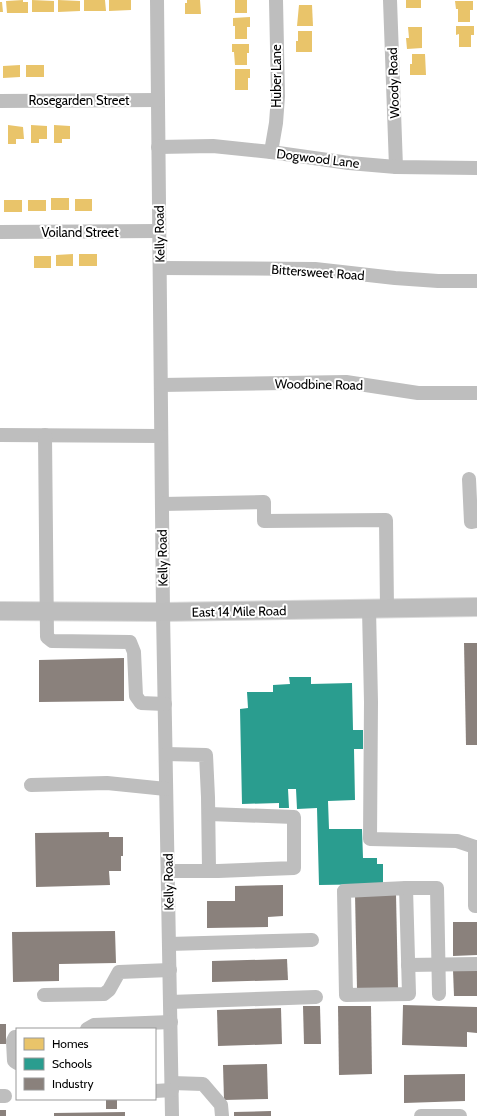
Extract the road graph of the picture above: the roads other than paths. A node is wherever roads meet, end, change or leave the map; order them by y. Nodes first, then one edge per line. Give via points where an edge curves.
1 (157, 0) edge
2 (276, 0) edge
3 (390, 0) edge
4 (158, 100) junction
5 (0, 101) edge
6 (158, 147) junction
7 (272, 152) junction
8 (396, 167) junction
9 (477, 168) edge
10 (159, 231) junction
11 (0, 232) edge
12 (160, 268) junction
13 (477, 281) edge
14 (161, 385) junction
15 (477, 393) edge
16 (45, 435) junction
17 (0, 436) edge
18 (161, 436) junction
19 (469, 479) dead end
20 (162, 504) junction
21 (477, 521) edge
22 (477, 607) edge
23 (369, 609) junction
24 (387, 609) junction
25 (47, 610) junction
26 (0, 611) edge
27 (163, 612) junction
28 (165, 704) junction
29 (166, 754) junction
30 (31, 785) dead end
31 (166, 789) junction
32 (208, 814) junction
33 (476, 847) edge
34 (168, 870) junction
35 (209, 870) junction
36 (406, 888) junction
37 (477, 906) edge
38 (312, 940) dead end
39 (169, 944) junction
40 (439, 964) junction
41 (477, 964) edge
42 (408, 965) junction
43 (170, 970) junction
44 (439, 994) dead end
45 (44, 995) dead end
46 (316, 997) dead end
47 (170, 1002) junction
48 (171, 1022) junction
49 (89, 1028) edge
50 (16, 1037) edge
51 (16, 1062) edge
52 (172, 1086) junction
53 (156, 1091) edge
54 (172, 1116) edge
55 (222, 1116) edge
56 (420, 1116) edge
57 (460, 1116) edge

1 - 4 street, Kelly Road
2 - 7 street, Huber Lane via 278,96
3 - 8 street, Woody Road
4 - 5 street, Rosegarden Street
4 - 6 street, Kelly Road
6 - 7 street, Dogwood Lane via 213,146
6 - 10 street, Kelly Road
7 - 8 street, Dogwood Lane
8 - 9 street, Dogwood Lane
10 - 11 street, Voiland Street
10 - 12 street, Kelly Road
12 - 13 street, Bittersweet Road via 315,269 438,281
12 - 14 street, Kelly Road
14 - 15 street, Woodbine Road via 346,382 418,393
14 - 18 street, Kelly Road
16 - 17 street
16 - 18 street
16 - 25 street
18 - 20 street, Kelly Road
19 - 21 street via 471,522
20 - 24 street via 264,502 264,521 386,520
20 - 27 street, Kelly Road
22 - 24 main road, East 14 Mile Road
23 - 24 main road, East 14 Mile Road
23 - 27 main road, East 14 Mile Road
23 - 33 street via 370,839 456,841
25 - 26 main road, East 14 Mile Road
25 - 27 main road, East 14 Mile Road
25 - 28 street via 47,637 52,641 130,642 134,652 136,696 140,704
27 - 28 street, Kelly Road
28 - 29 street, Kelly Road
29 - 31 street, Kelly Road
29 - 32 street via 206,755
30 - 31 street via 107,783
31 - 34 street, Kelly Road
32 - 35 street
32 - 35 street via 294,817 294,868
33 - 37 street
34 - 35 street
34 - 39 street, Kelly Road
36 - 40 street via 437,888
36 - 42 street
36 - 42 street via 344,891 346,995 409,994
38 - 39 street
39 - 43 street, Kelly Road
40 - 41 street
40 - 42 street
40 - 44 street
43 - 45 street via 119,972 104,994
43 - 47 street, Kelly Road
46 - 47 street
47 - 48 street, Kelly Road
48 - 49 street via 94,1025
48 - 52 street, Kelly Road
50 - 51 street via 13,1041
52 - 53 street
52 - 54 street, Kelly Road
52 - 55 street via 202,1084 221,1105
56 - 57 street

